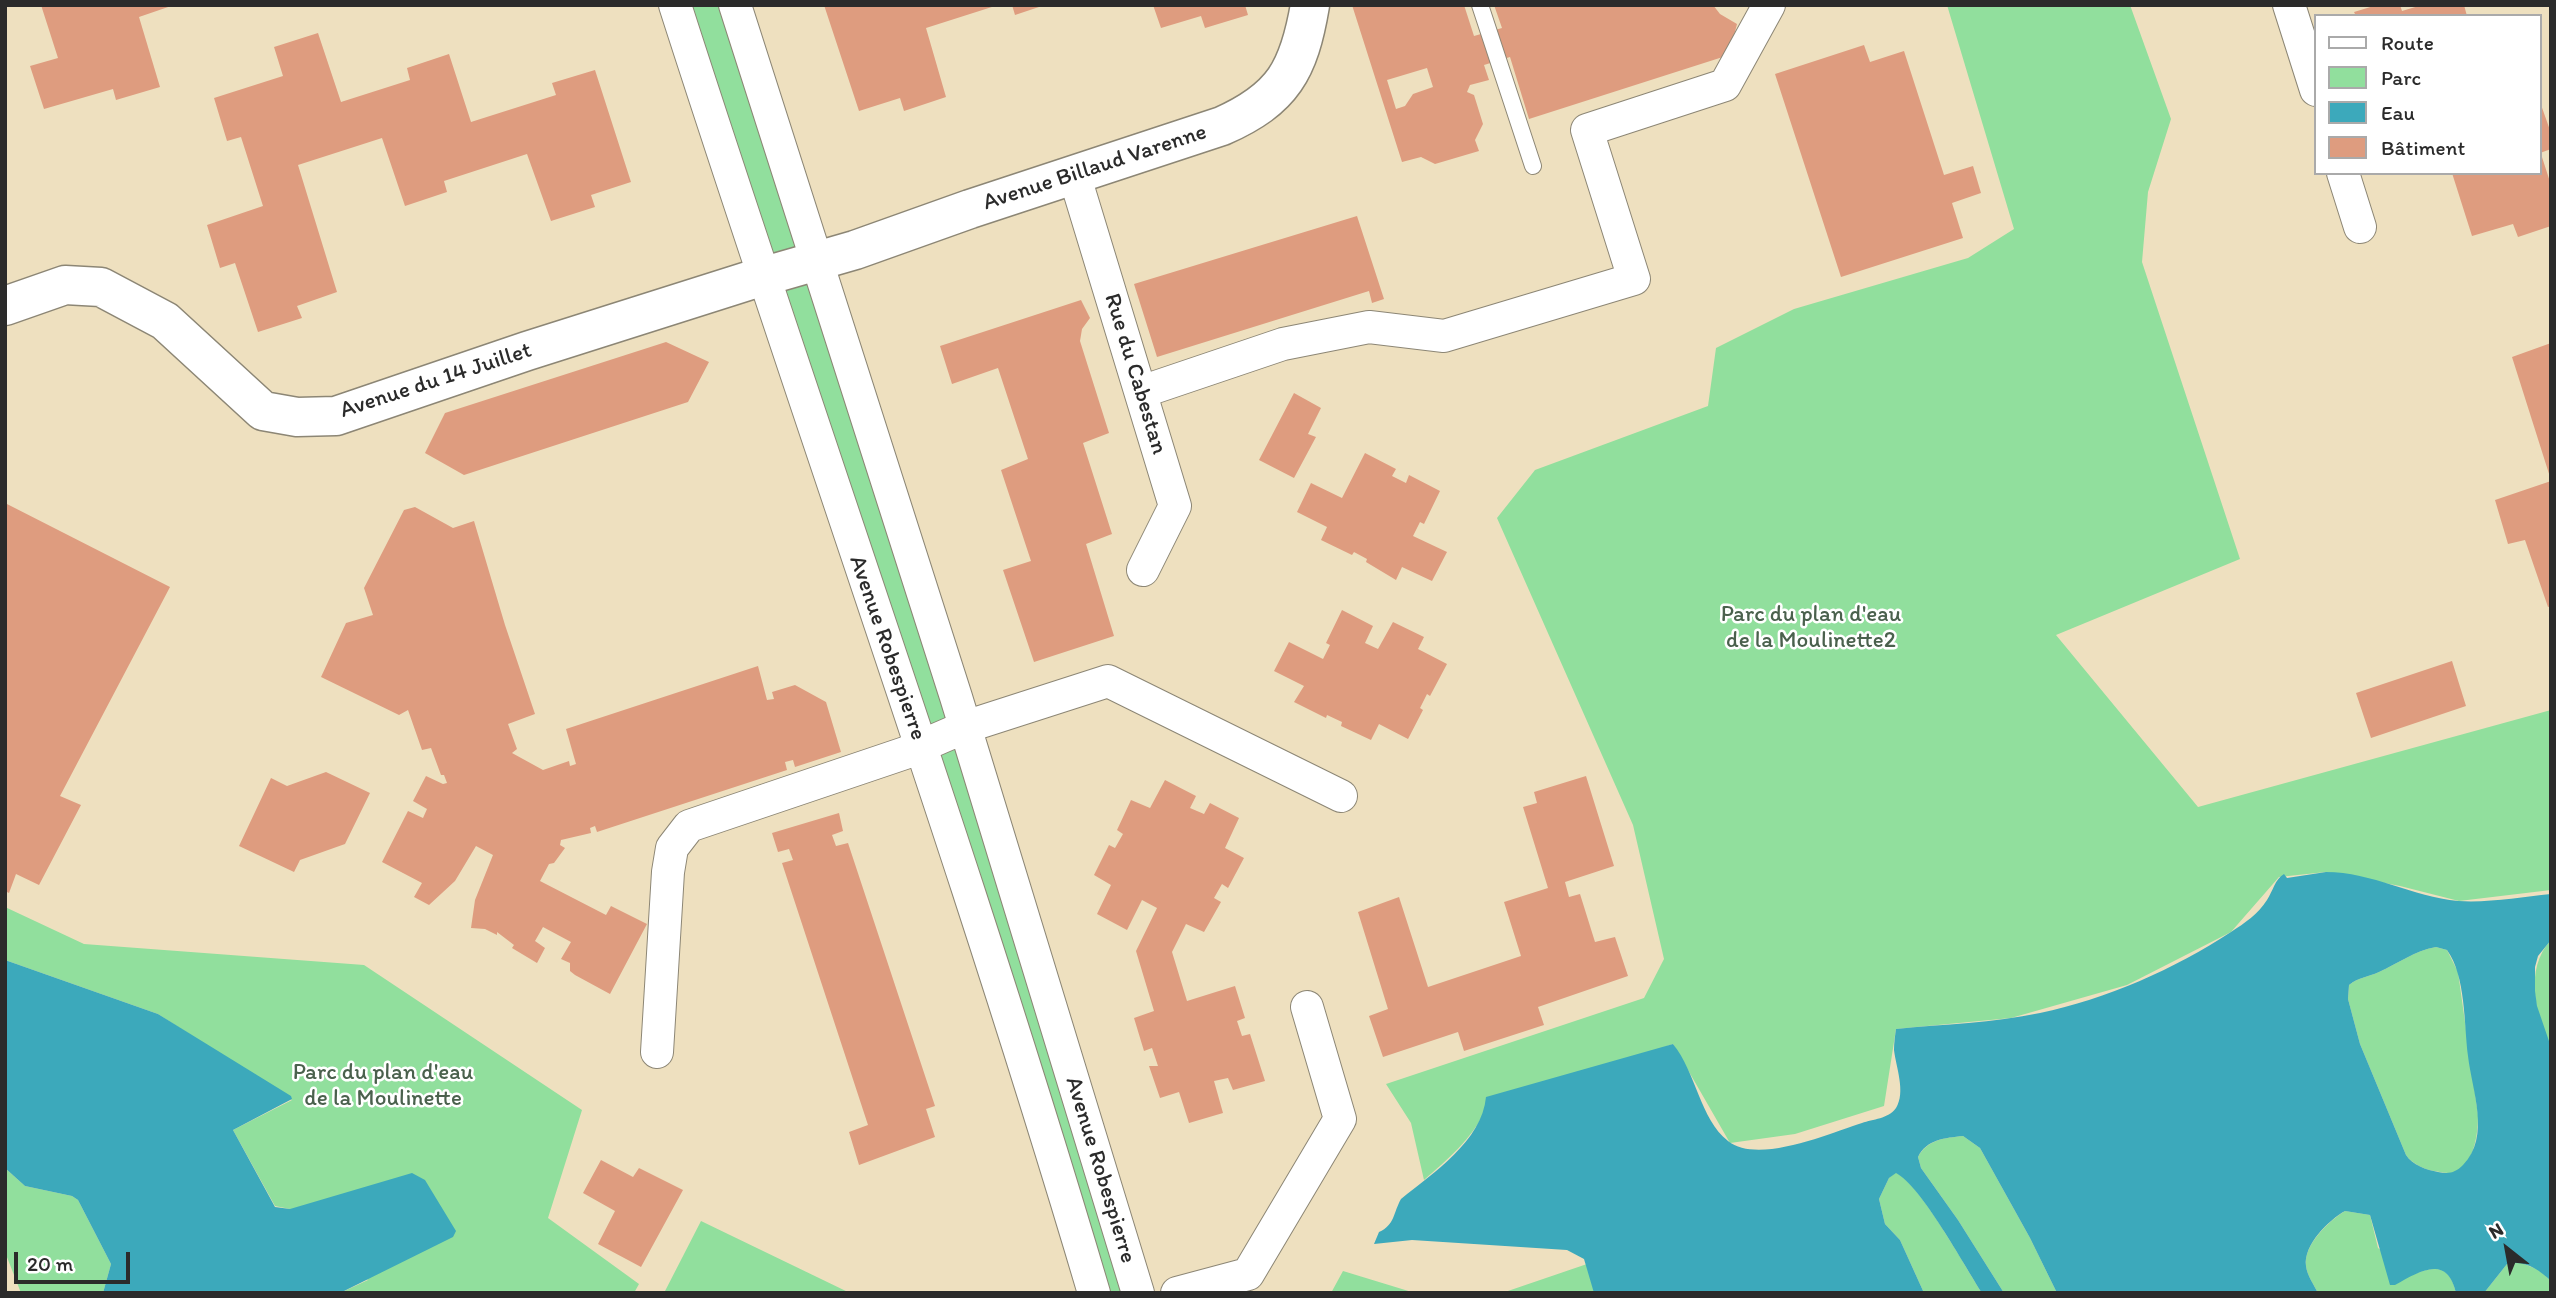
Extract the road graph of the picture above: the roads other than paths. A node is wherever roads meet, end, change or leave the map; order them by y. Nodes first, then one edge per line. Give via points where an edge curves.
1 (675, 5) edge
2 (735, 5) edge
3 (1310, 5) edge
4 (1480, 5) edge
5 (1769, 5) edge
6 (2289, 5) edge
7 (2314, 84) edge
8 (1533, 166) dead end
9 (1074, 174) junction
10 (2344, 175) edge
11 (2360, 228) dead end
12 (817, 261) junction
13 (763, 276) junction
14 (5, 306) edge
15 (1141, 392) junction
16 (1143, 570) dead end
17 (965, 727) junction
18 (920, 747) junction
19 (1341, 796) dead end
20 (1307, 1007) dead end
21 (657, 1052) dead end
22 (1094, 1293) edge
23 (1138, 1293) edge
24 (1177, 1293) edge

1 - 13 street, Avenue Robespierre
2 - 12 street, Avenue Robespierre
3 - 9 street, Avenue Billaud Varenne via 1297,62 1275,95 1249,114
4 - 8 lane
5 - 15 street via 1725,85 1587,130 1634,279 1444,336 1369,327 1283,344
6 - 7 street
9 - 12 street, Avenue Billaud Varenne
9 - 15 street, Rue du Cabestan
10 - 11 street
12 - 13 street, Avenue du 14 Juillet
12 - 17 street, Avenue Robespierre
13 - 14 street, Avenue du 14 Juillet via 336,416 297,417 263,411 165,321 102,287 65,285
13 - 18 street, Avenue Robespierre
15 - 16 street, Rue du Cabestan via 1175,506
17 - 18 street
17 - 19 street via 1108,681
17 - 23 street, Avenue Robespierre
18 - 21 street via 689,826 672,848 668,872
18 - 22 street, Avenue Robespierre via 1009,1010
20 - 24 street via 1340,1119 1248,1274

